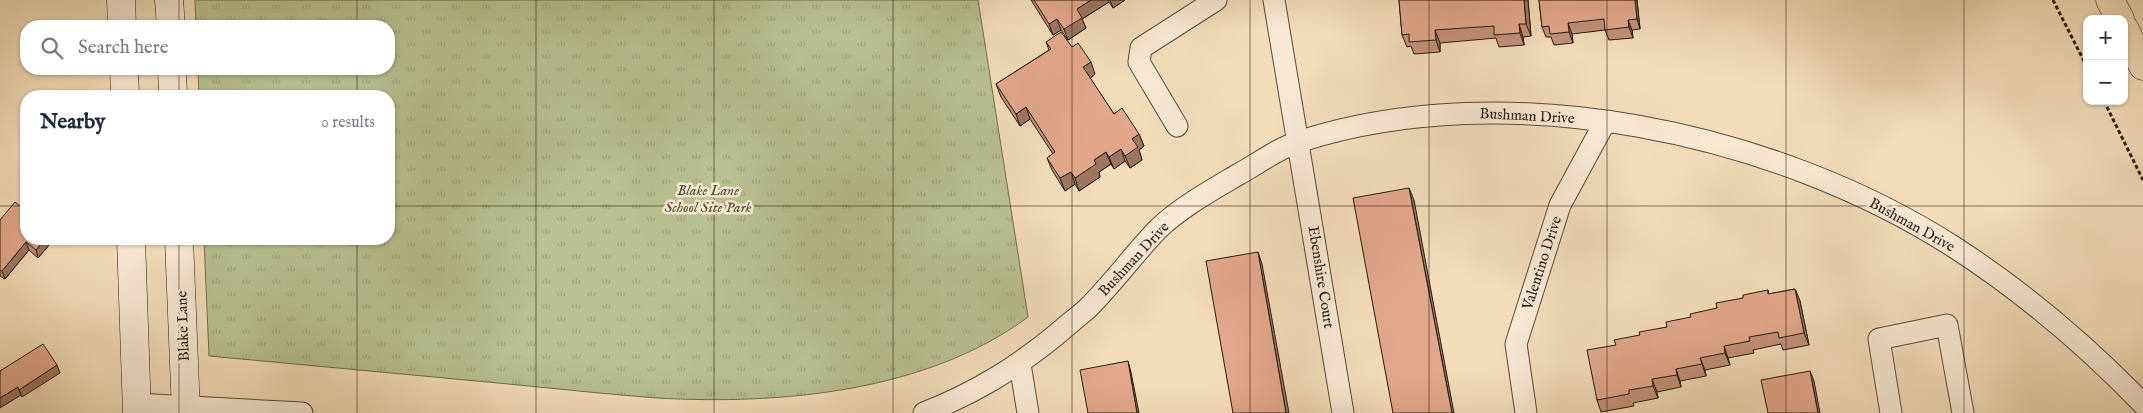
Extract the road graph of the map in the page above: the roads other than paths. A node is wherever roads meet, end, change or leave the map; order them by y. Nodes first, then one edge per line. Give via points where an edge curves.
1 (121, 0) edge
2 (170, 0) edge
3 (1216, 0) edge
4 (1274, 0) edge
5 (2110, 0) edge
6 (2118, 15) edge
7 (122, 20) edge
8 (170, 20) edge
9 (2128, 36) edge
10 (2143, 66) edge
11 (124, 75) edge
12 (172, 75) edge
13 (125, 90) edge
14 (173, 90) edge
15 (1605, 122) junction
16 (1177, 126) dead end
17 (1298, 142) junction
18 (131, 245) edge
19 (179, 245) edge
20 (1020, 364) junction
21 (2143, 404) edge
22 (136, 409) edge
23 (186, 410) edge
24 (302, 413) edge
25 (924, 413) edge
26 (1028, 413) edge
27 (1343, 413) edge
28 (1526, 413) edge
29 (1891, 413) edge
30 (1963, 413) edge

1 - 7 main road
2 - 8 main road
3 - 16 street via 1141,48 1139,62
4 - 17 street, Ebenshire Court
5 - 6 highway
9 - 10 highway
11 - 13 main road
12 - 14 main road
15 - 17 street, Bushman Drive via 1486,113 1428,115 1380,122
15 - 21 street, Bushman Drive via 1699,139 1763,157 1890,211 1953,246 2028,298 2096,356
15 - 28 street, Valentino Drive via 1560,206 1516,344
17 - 20 street, Bushman Drive via 1198,199 1160,227 1088,308
17 - 27 street, Ebenshire Court
18 - 22 main road
19 - 23 main road, Blake Lane
20 - 25 street, Bushman Drive via 955,401
20 - 26 street
22 - 23 street
23 - 24 street
29 - 30 street via 1879,339 1947,325

